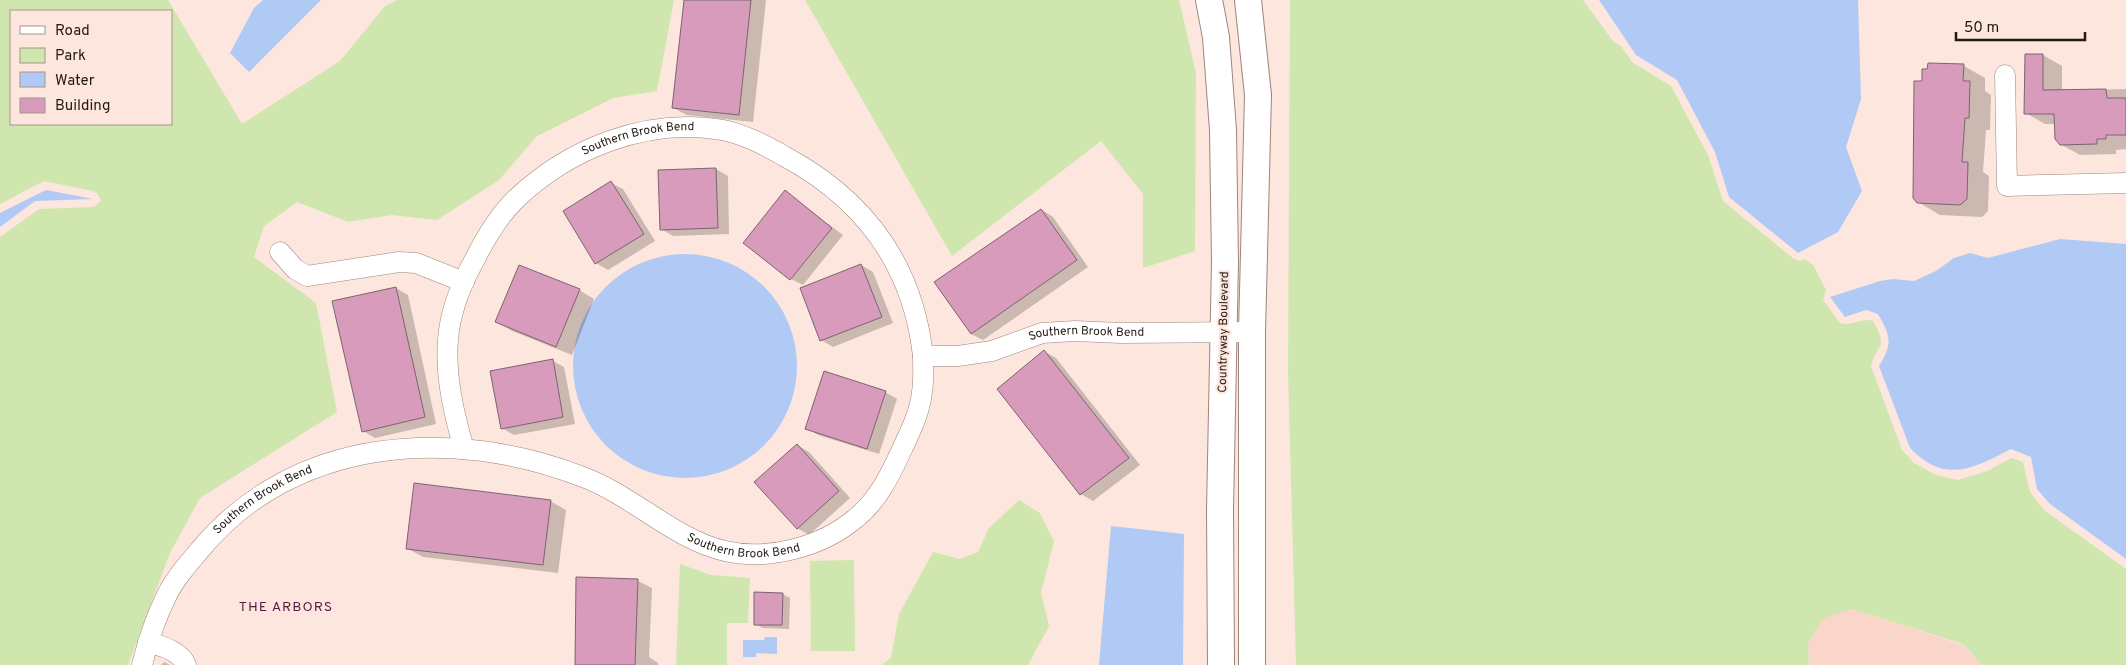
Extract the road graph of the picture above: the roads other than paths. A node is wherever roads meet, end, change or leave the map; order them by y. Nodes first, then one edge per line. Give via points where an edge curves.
1 (1209, 0) edge
2 (1248, 0) edge
3 (2005, 75) dead end
4 (2126, 183) edge
5 (280, 252) dead end
6 (464, 282) junction
7 (1252, 332) junction
8 (1224, 333) junction
9 (923, 356) junction
10 (464, 449) junction
11 (148, 642) junction
12 (142, 665) edge
13 (186, 665) edge
14 (1221, 665) edge
15 (1252, 665) edge

1 - 8 street, Countryway Boulevard via 1216,37 1223,130
2 - 7 street via 1258,95
3 - 4 street via 2008,186
5 - 6 street via 308,276 399,262 416,264
6 - 9 street, Southern Brook Bend via 488,234 516,200 551,169 584,151 631,134 669,127 716,129 758,142 800,164 834,187 868,221 891,254 908,290 920,327
6 - 10 street, Southern Brook Bend via 456,299 448,340 448,380
7 - 8 street, Southern Brook Bend
7 - 15 street
8 - 9 street, Southern Brook Bend via 1042,333 992,351 958,356
8 - 14 street, Countryway Boulevard
9 - 10 street, Southern Brook Bend via 923,390 917,416 889,479 856,518 793,550 751,555 723,551 688,536 616,492 585,478 546,464
10 - 11 street, Southern Brook Bend via 367,453 316,466 275,485 240,509 183,571 167,595
11 - 12 street, Southern Brook Bend
11 - 13 street via 176,653

